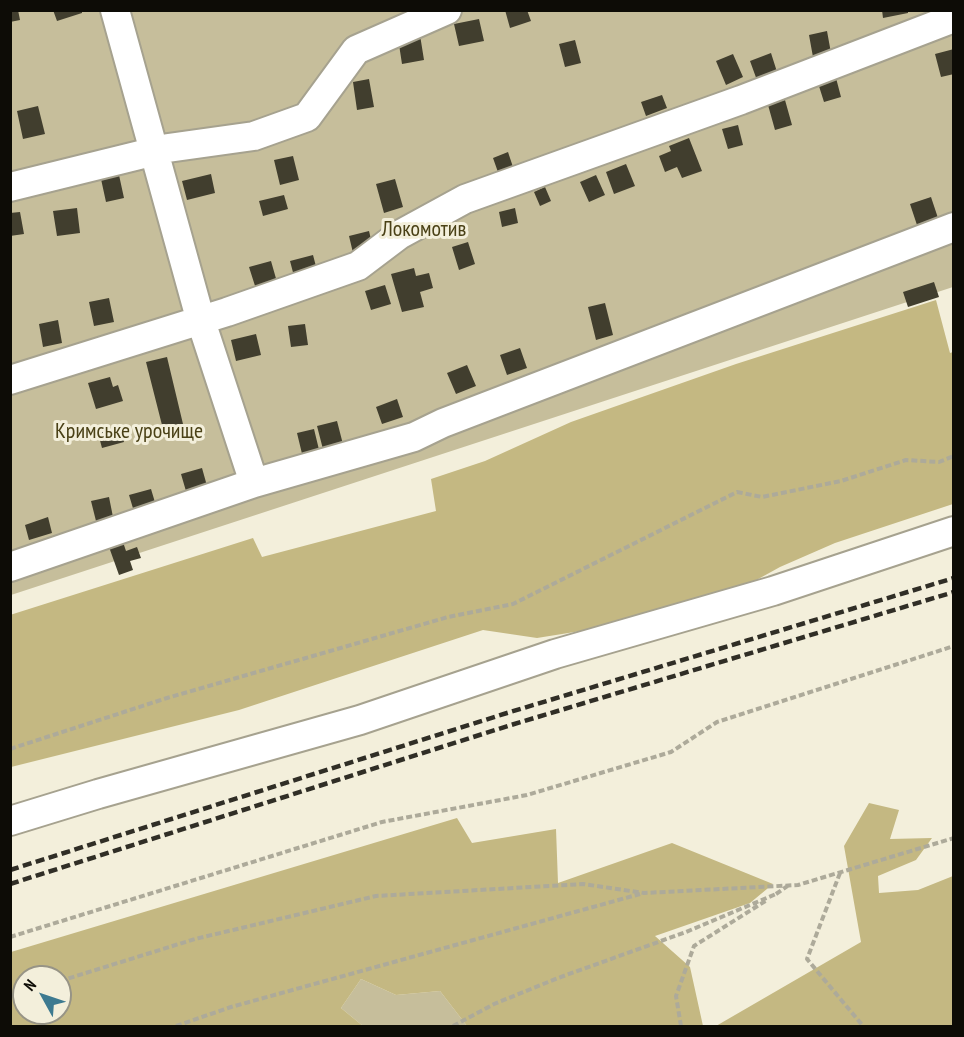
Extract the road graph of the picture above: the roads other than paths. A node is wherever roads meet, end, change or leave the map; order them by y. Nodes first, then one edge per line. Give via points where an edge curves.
1 (115, 10) edge
2 (447, 10) edge
3 (954, 18) edge
4 (156, 152) junction
5 (10, 187) edge
6 (954, 227) edge
7 (200, 318) junction
8 (10, 380) edge
9 (254, 483) junction
10 (954, 531) edge
11 (10, 567) edge
12 (10, 821) edge

1 - 4 lane
2 - 4 lane via 356,50 308,117 254,136
3 - 7 lane via 465,199 399,235 358,266
4 - 5 lane
4 - 7 lane
6 - 9 lane via 414,437
7 - 8 lane
7 - 9 lane
9 - 11 lane
10 - 12 lane via 772,591 555,654 360,720

